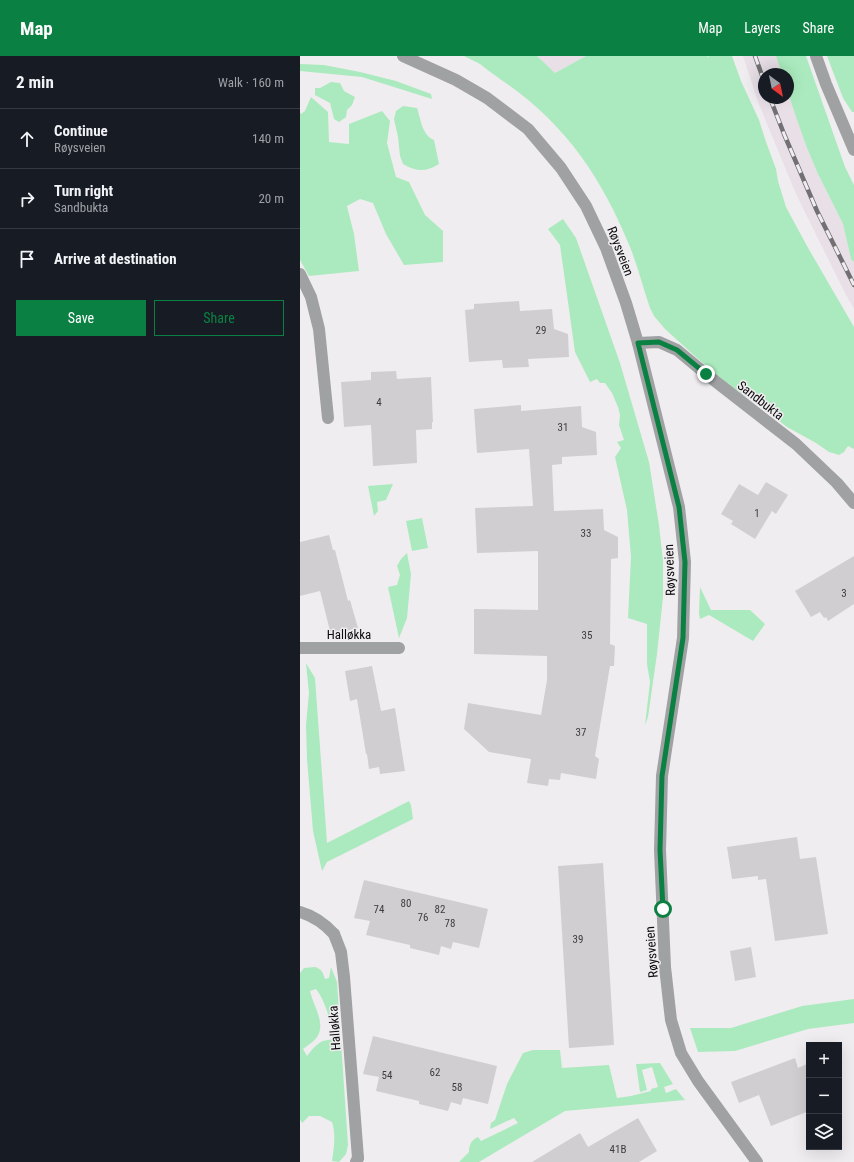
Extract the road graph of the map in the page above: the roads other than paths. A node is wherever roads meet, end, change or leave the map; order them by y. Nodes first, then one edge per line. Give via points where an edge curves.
1 (403, 56) edge
2 (816, 56) edge
3 (854, 150) edge
4 (300, 274) edge
5 (638, 343) junction
6 (328, 418) dead end
7 (854, 503) edge
8 (300, 648) edge
9 (399, 648) dead end
10 (300, 912) edge
11 (357, 1160) edge
12 (757, 1162) edge

1 - 5 street, Røysveien via 456,80 487,98 528,129 561,168 586,206 606,248
2 - 3 street
4 - 6 street via 311,297 319,329
5 - 7 street, Sandbukta via 659,342 677,350 796,444
5 - 12 street, Røysveien via 679,507 685,562 683,638 662,776 660,850 665,967 671,1020 684,1058
8 - 9 street, Halløkka
10 - 11 street, Halløkka via 311,915 326,925 334,934 341,952

